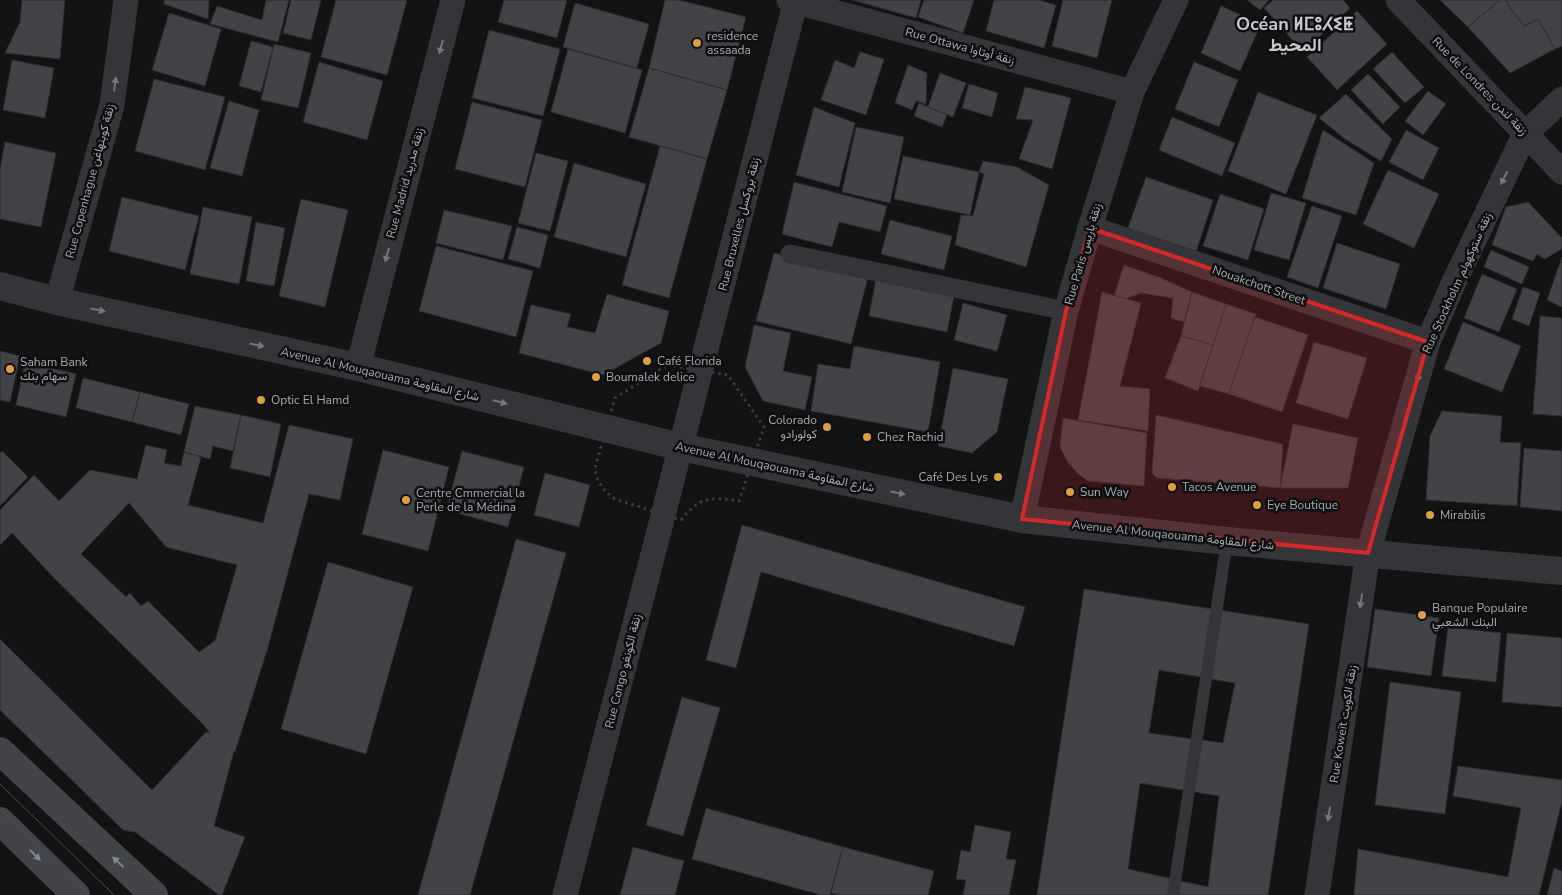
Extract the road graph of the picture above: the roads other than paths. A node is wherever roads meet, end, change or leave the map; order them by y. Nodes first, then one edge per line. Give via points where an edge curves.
1 (126, 0) edge
2 (453, 0) edge
3 (1176, 0) edge
4 (793, 1) edge
5 (1406, 4) edge
6 (1132, 92) junction
7 (1562, 98) edge
8 (1525, 134) junction
9 (1562, 172) edge
10 (1090, 228) junction
11 (790, 254) dead end
12 (0, 286) edge
13 (57, 300) junction
14 (1066, 311) junction
15 (1428, 342) junction
16 (358, 367) junction
17 (681, 447) junction
18 (1022, 519) junction
19 (1227, 541) junction
20 (1368, 553) junction
21 (1562, 571) edge
22 (0, 752) edge
23 (0, 821) edge
24 (76, 895) edge
25 (154, 895) edge
26 (566, 895) edge
27 (1173, 895) edge
28 (1317, 895) edge

13 -> 1 street, Rue Copenhague زنقة كوبنهاغن via 112,105
2 -> 16 street, Rue Madrid زنقة مدريد
3 - 6 street, Rue Paris زنقة باريس
4 - 6 street, Rue Ottawa زنقة أوتاوا
4 - 17 street, Rue Bruxelles زنقة بروكسل
5 - 8 street, Rue de Londres زنقة لندن
6 - 10 street, Rue Paris زنقة باريس
7 - 8 street
8 - 9 street, Rue de Londres زنقة لندن
8 -> 15 street, Rue Stockholm زنقة ستوكهولم
10 - 14 street, Rue Paris زنقة باريس
10 - 15 street, Nouakchott Street
11 - 14 street
12 - 13 street, Avenue Al Mouqaouama شارع المقاومة
13 -> 16 street, Avenue Al Mouqaouama شارع المقاومة
14 - 18 street, Rue Paris زنقة باريس
15 -> 20 street, Rue Stockholm زنقة ستوكهولم
16 -> 17 street, Avenue Al Mouqaouama شارع المقاومة
17 -> 18 street, Avenue Al Mouqaouama شارع المقاومة
17 - 26 street, Rue Congo زنقة الكونغو
18 - 19 street, Avenue Al Mouqaouama شارع المقاومة
19 - 20 street, Avenue Al Mouqaouama شارع المقاومة
19 - 27 lane
20 - 21 street, Avenue Al Mouqaouama شارع المقاومة
20 -> 28 street, Rue Koweït زنقة الكويت
25 -> 22 main road
23 -> 24 main road

